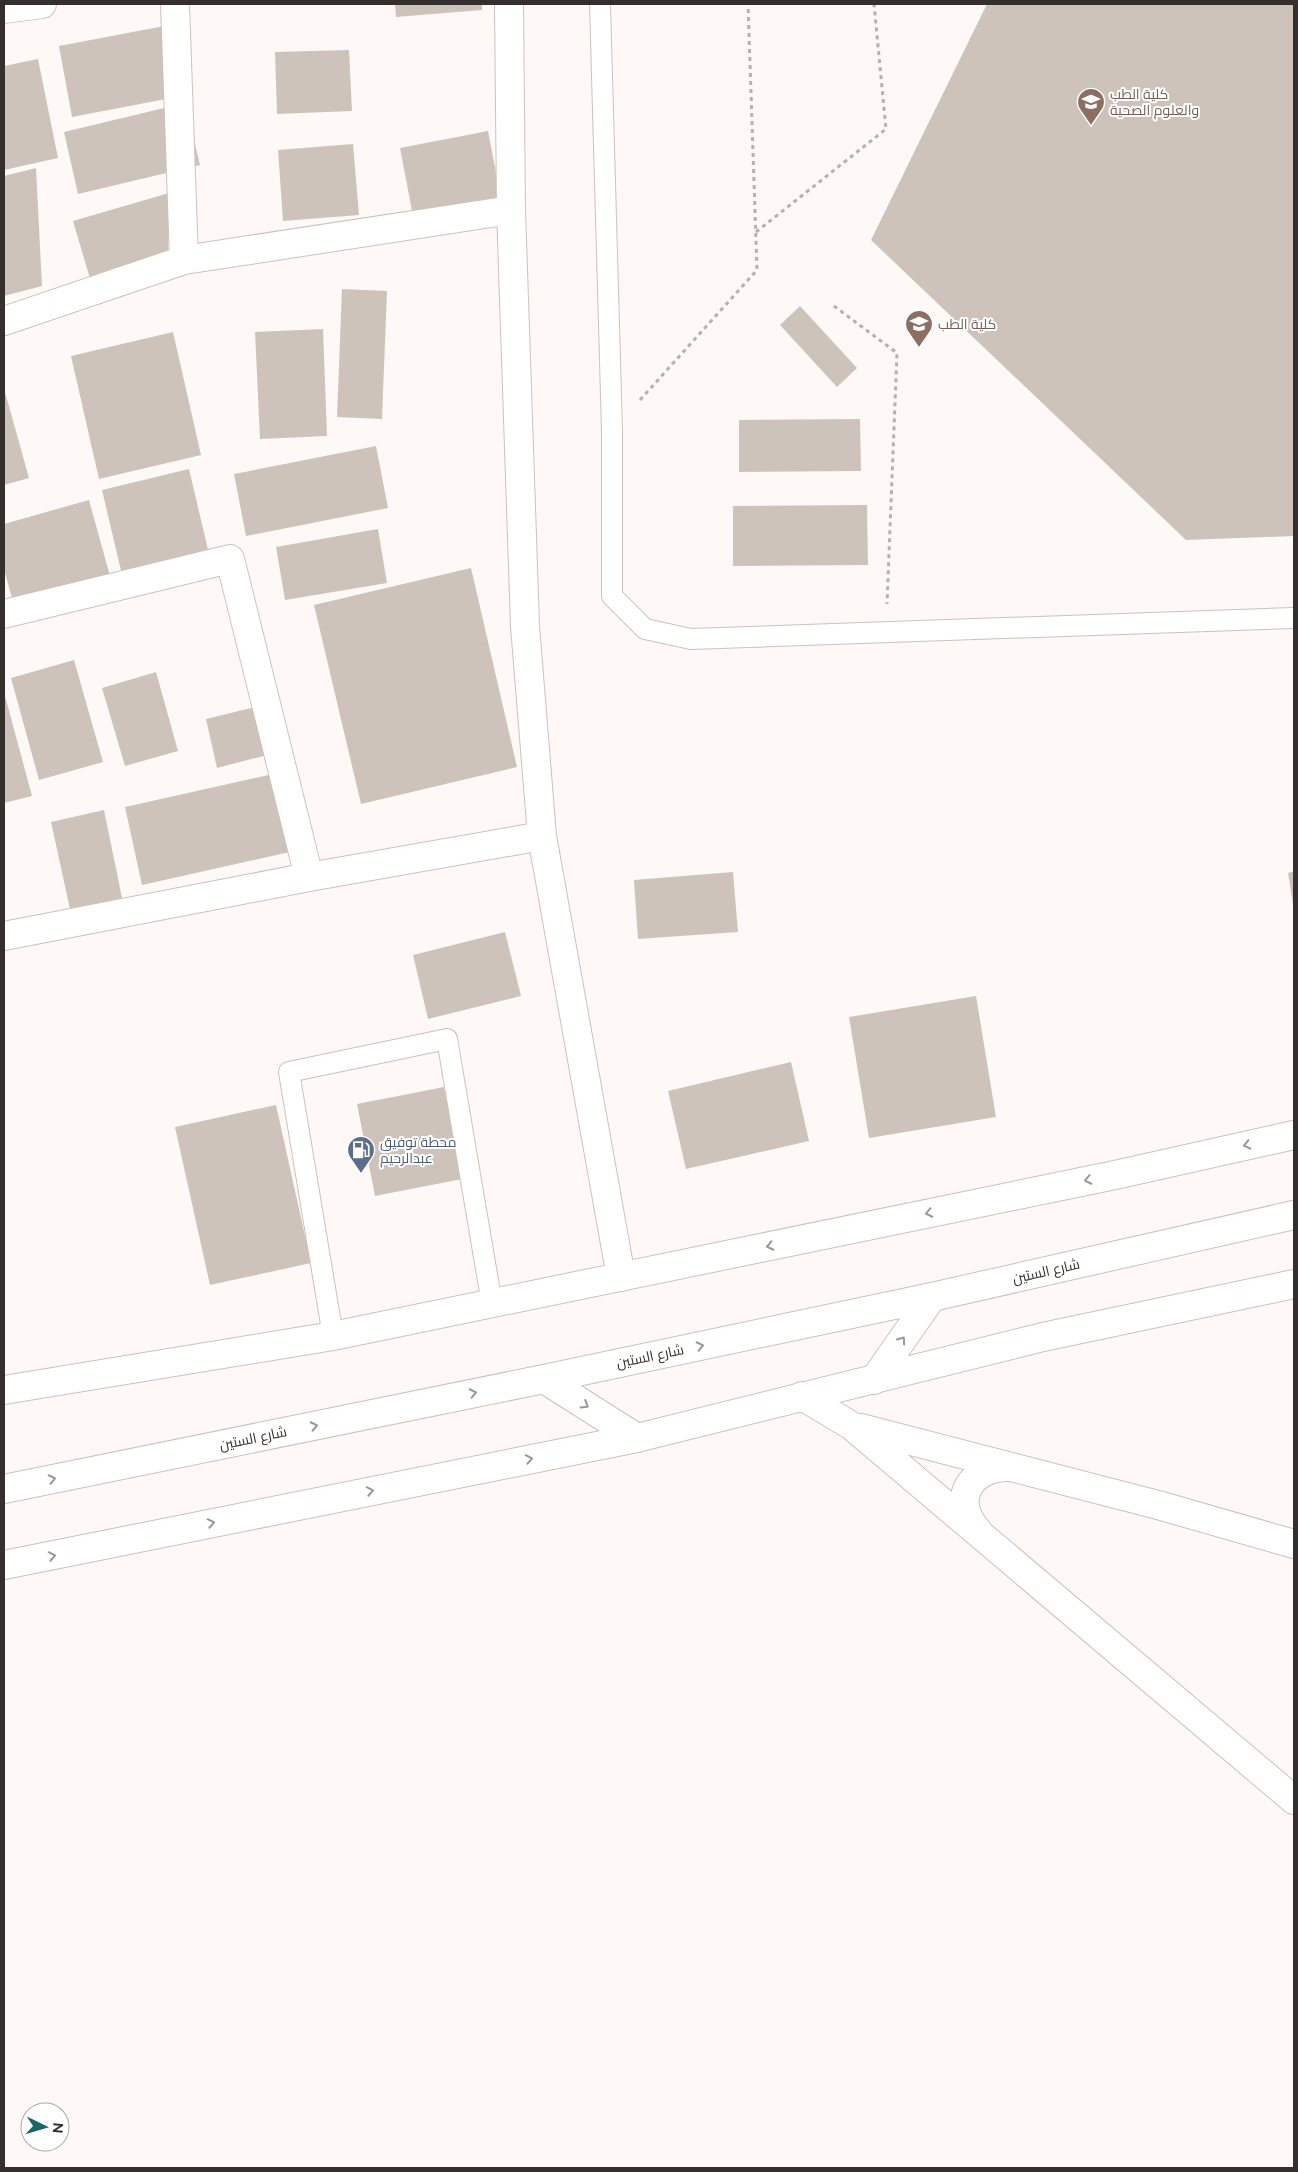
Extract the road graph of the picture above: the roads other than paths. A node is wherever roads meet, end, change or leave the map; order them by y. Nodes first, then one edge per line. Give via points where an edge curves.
1 (42, 4) edge
2 (175, 4) edge
3 (509, 4) edge
4 (600, 4) edge
5 (4, 9) edge
6 (510, 210) junction
7 (184, 260) junction
8 (4, 321) edge
9 (4, 614) edge
10 (1294, 618) edge
11 (542, 836) junction
12 (309, 876) junction
13 (4, 936) edge
14 (1294, 1135) edge
15 (1294, 1215) edge
16 (621, 1277) junction
17 (1294, 1284) edge
18 (932, 1297) junction
19 (492, 1304) junction
20 (334, 1336) junction
21 (544, 1379) junction
22 (874, 1380) junction
23 (4, 1390) edge
24 (802, 1396) junction
25 (852, 1426) junction
26 (636, 1438) junction
27 (1007, 1467) junction
28 (4, 1489) edge
29 (978, 1531) junction
30 (1294, 1544) edge
31 (4, 1565) edge
32 (1294, 1800) edge

1 - 5 main road
2 - 7 main road
3 - 6 main road
4 - 10 lane via 612,432 612,596 645,629 692,639
6 - 7 main road
6 - 11 main road via 525,626
7 - 8 main road
9 - 12 main road via 230,559
11 - 12 main road
11 - 16 main road
12 - 13 main road
14 -> 16 main road
15 - 18 main road, شارع الستين
16 - 19 main road
17 - 22 main road via 1043,1337
21 -> 18 main road, شارع الستين
22 -> 18 main road
19 - 20 main road
19 - 20 lane via 447,1039 289,1072
20 - 23 main road
21 -> 26 main road
28 -> 21 main road, شارع الستين
22 - 24 main road
24 - 25 main road
24 - 26 main road
25 - 27 main road
25 - 29 main road
31 -> 26 main road
27 - 29 main road via 981,1472 965,1494 969,1521
27 - 30 main road
29 - 32 main road

